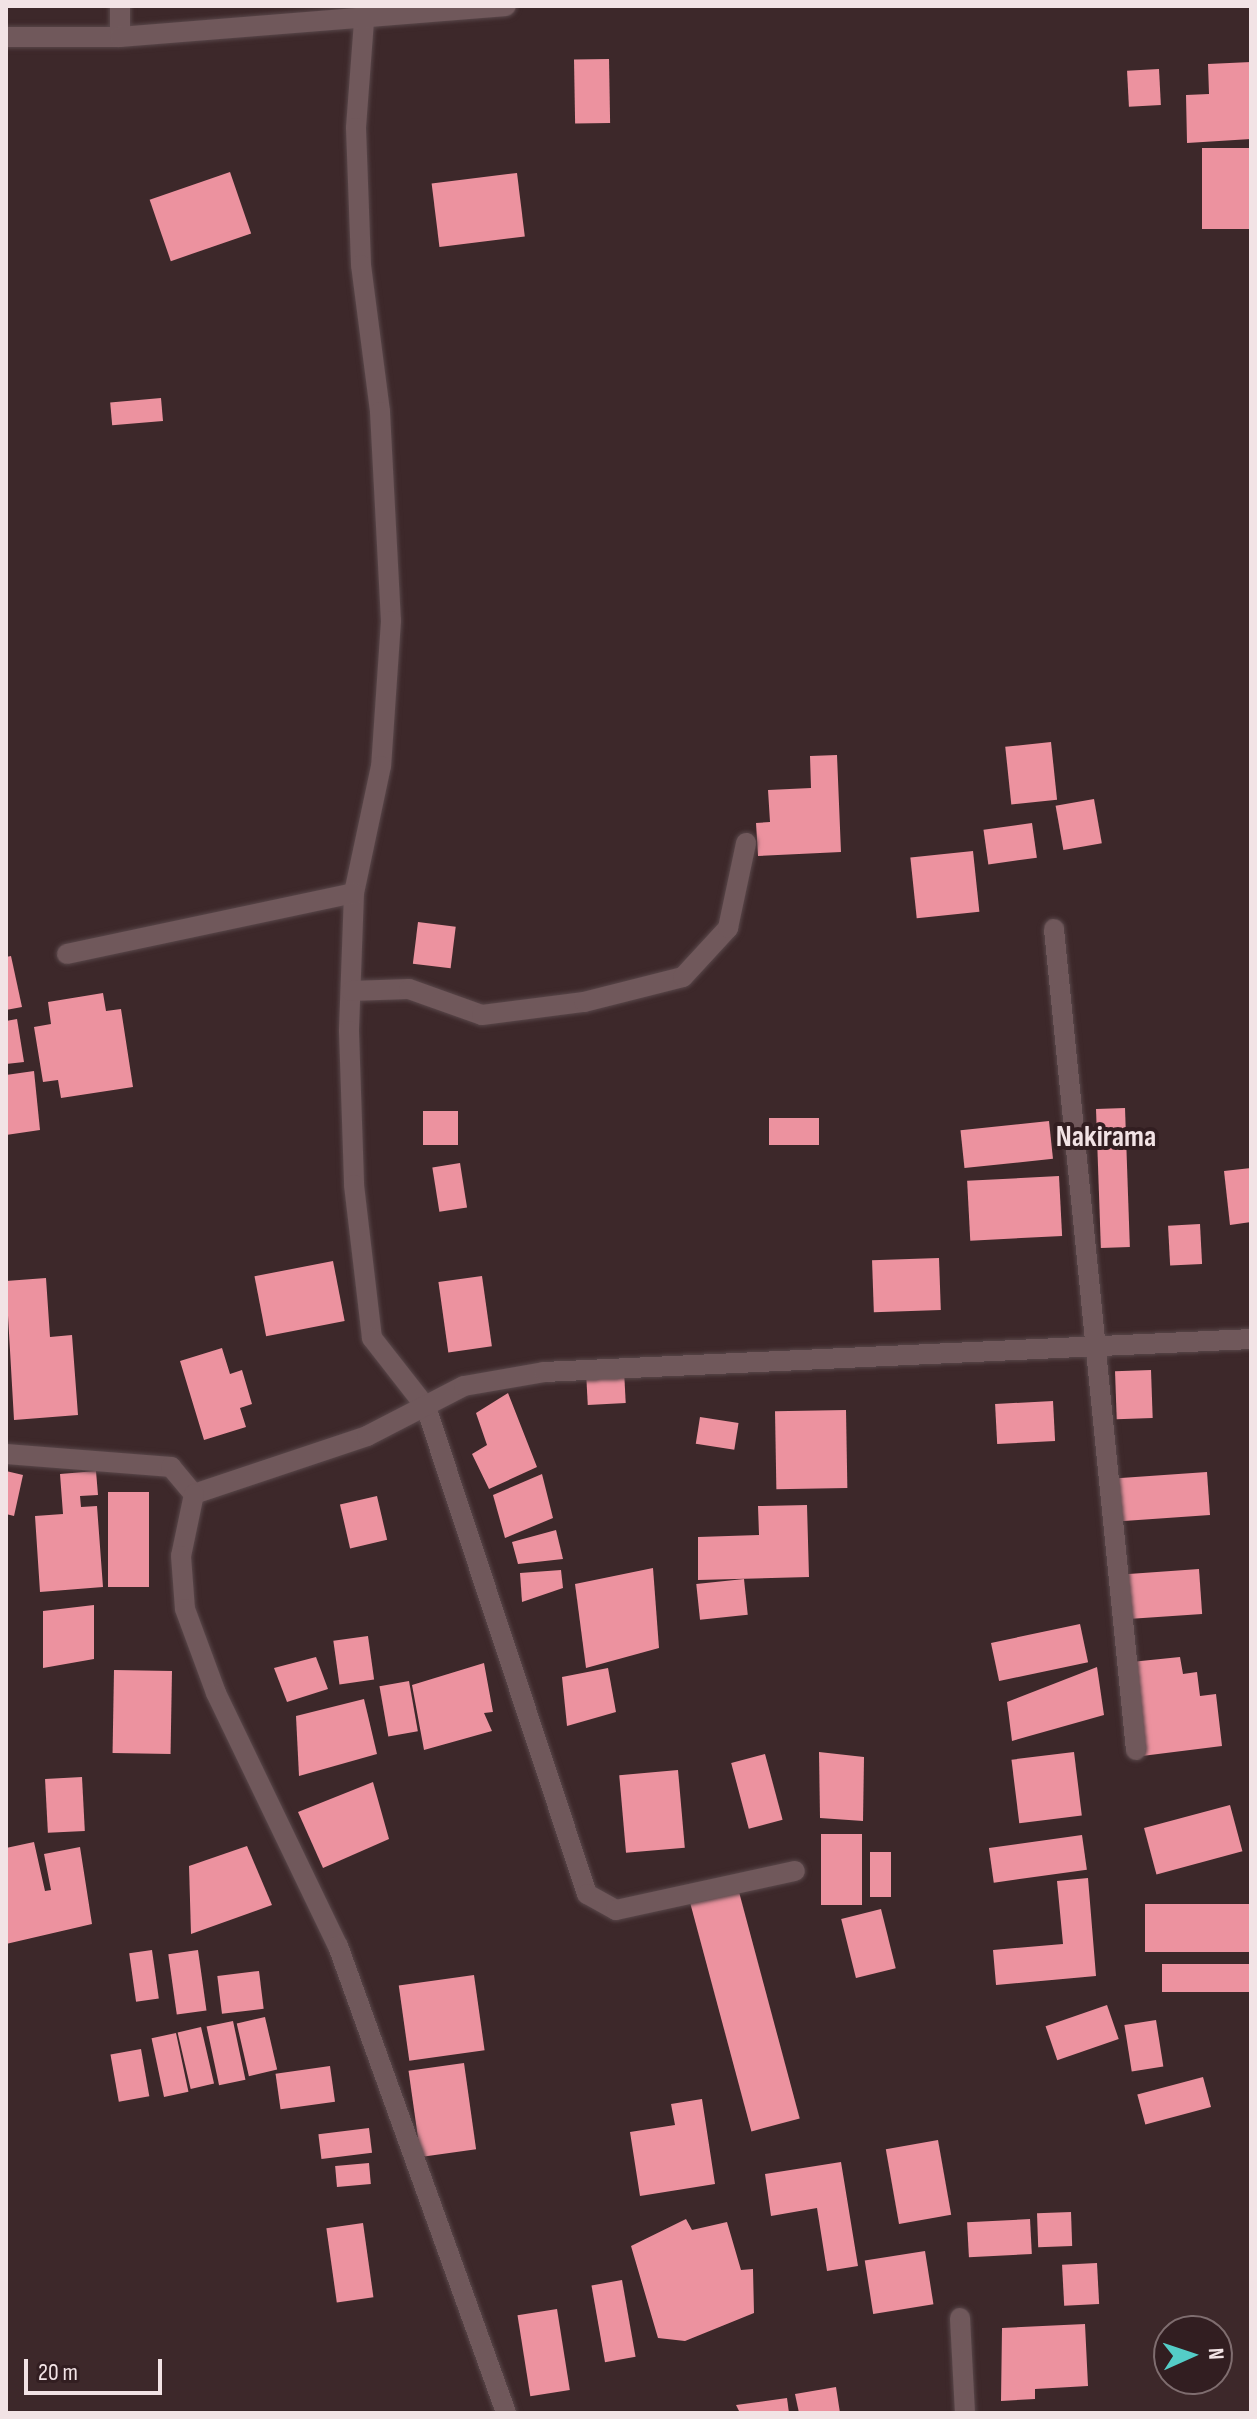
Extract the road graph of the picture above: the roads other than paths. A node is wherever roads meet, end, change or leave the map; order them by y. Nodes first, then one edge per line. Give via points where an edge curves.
1 (120, 6) edge
2 (506, 6) edge
3 (364, 21) junction
4 (6, 37) edge
5 (120, 37) junction
6 (746, 843) dead end
7 (354, 893) junction
8 (1054, 929) dead end
9 (67, 954) dead end
10 (351, 991) junction
11 (1251, 1339) edge
12 (1091, 1348) junction
13 (426, 1407) junction
14 (6, 1454) edge
15 (194, 1494) junction
16 (1136, 1750) dead end
17 (795, 1871) dead end
18 (960, 2318) dead end
19 (506, 2413) edge
20 (965, 2413) edge

1 - 5 street
2 - 3 street
3 - 5 street
3 - 7 street via 356,128 361,265 380,412 391,621 381,766
4 - 5 street
6 - 10 street via 728,928 683,977 584,1002 482,1015 409,989
7 - 9 street
7 - 10 street
8 - 12 street
10 - 13 street via 354,1185 372,1338
11 - 12 street
12 - 13 street via 544,1372 464,1386
12 - 16 street
13 - 15 street via 367,1436
13 - 17 street via 587,1894 616,1910
14 - 15 street via 171,1467
15 - 19 street via 181,1556 185,1609 216,1693 338,1946
18 - 20 street

